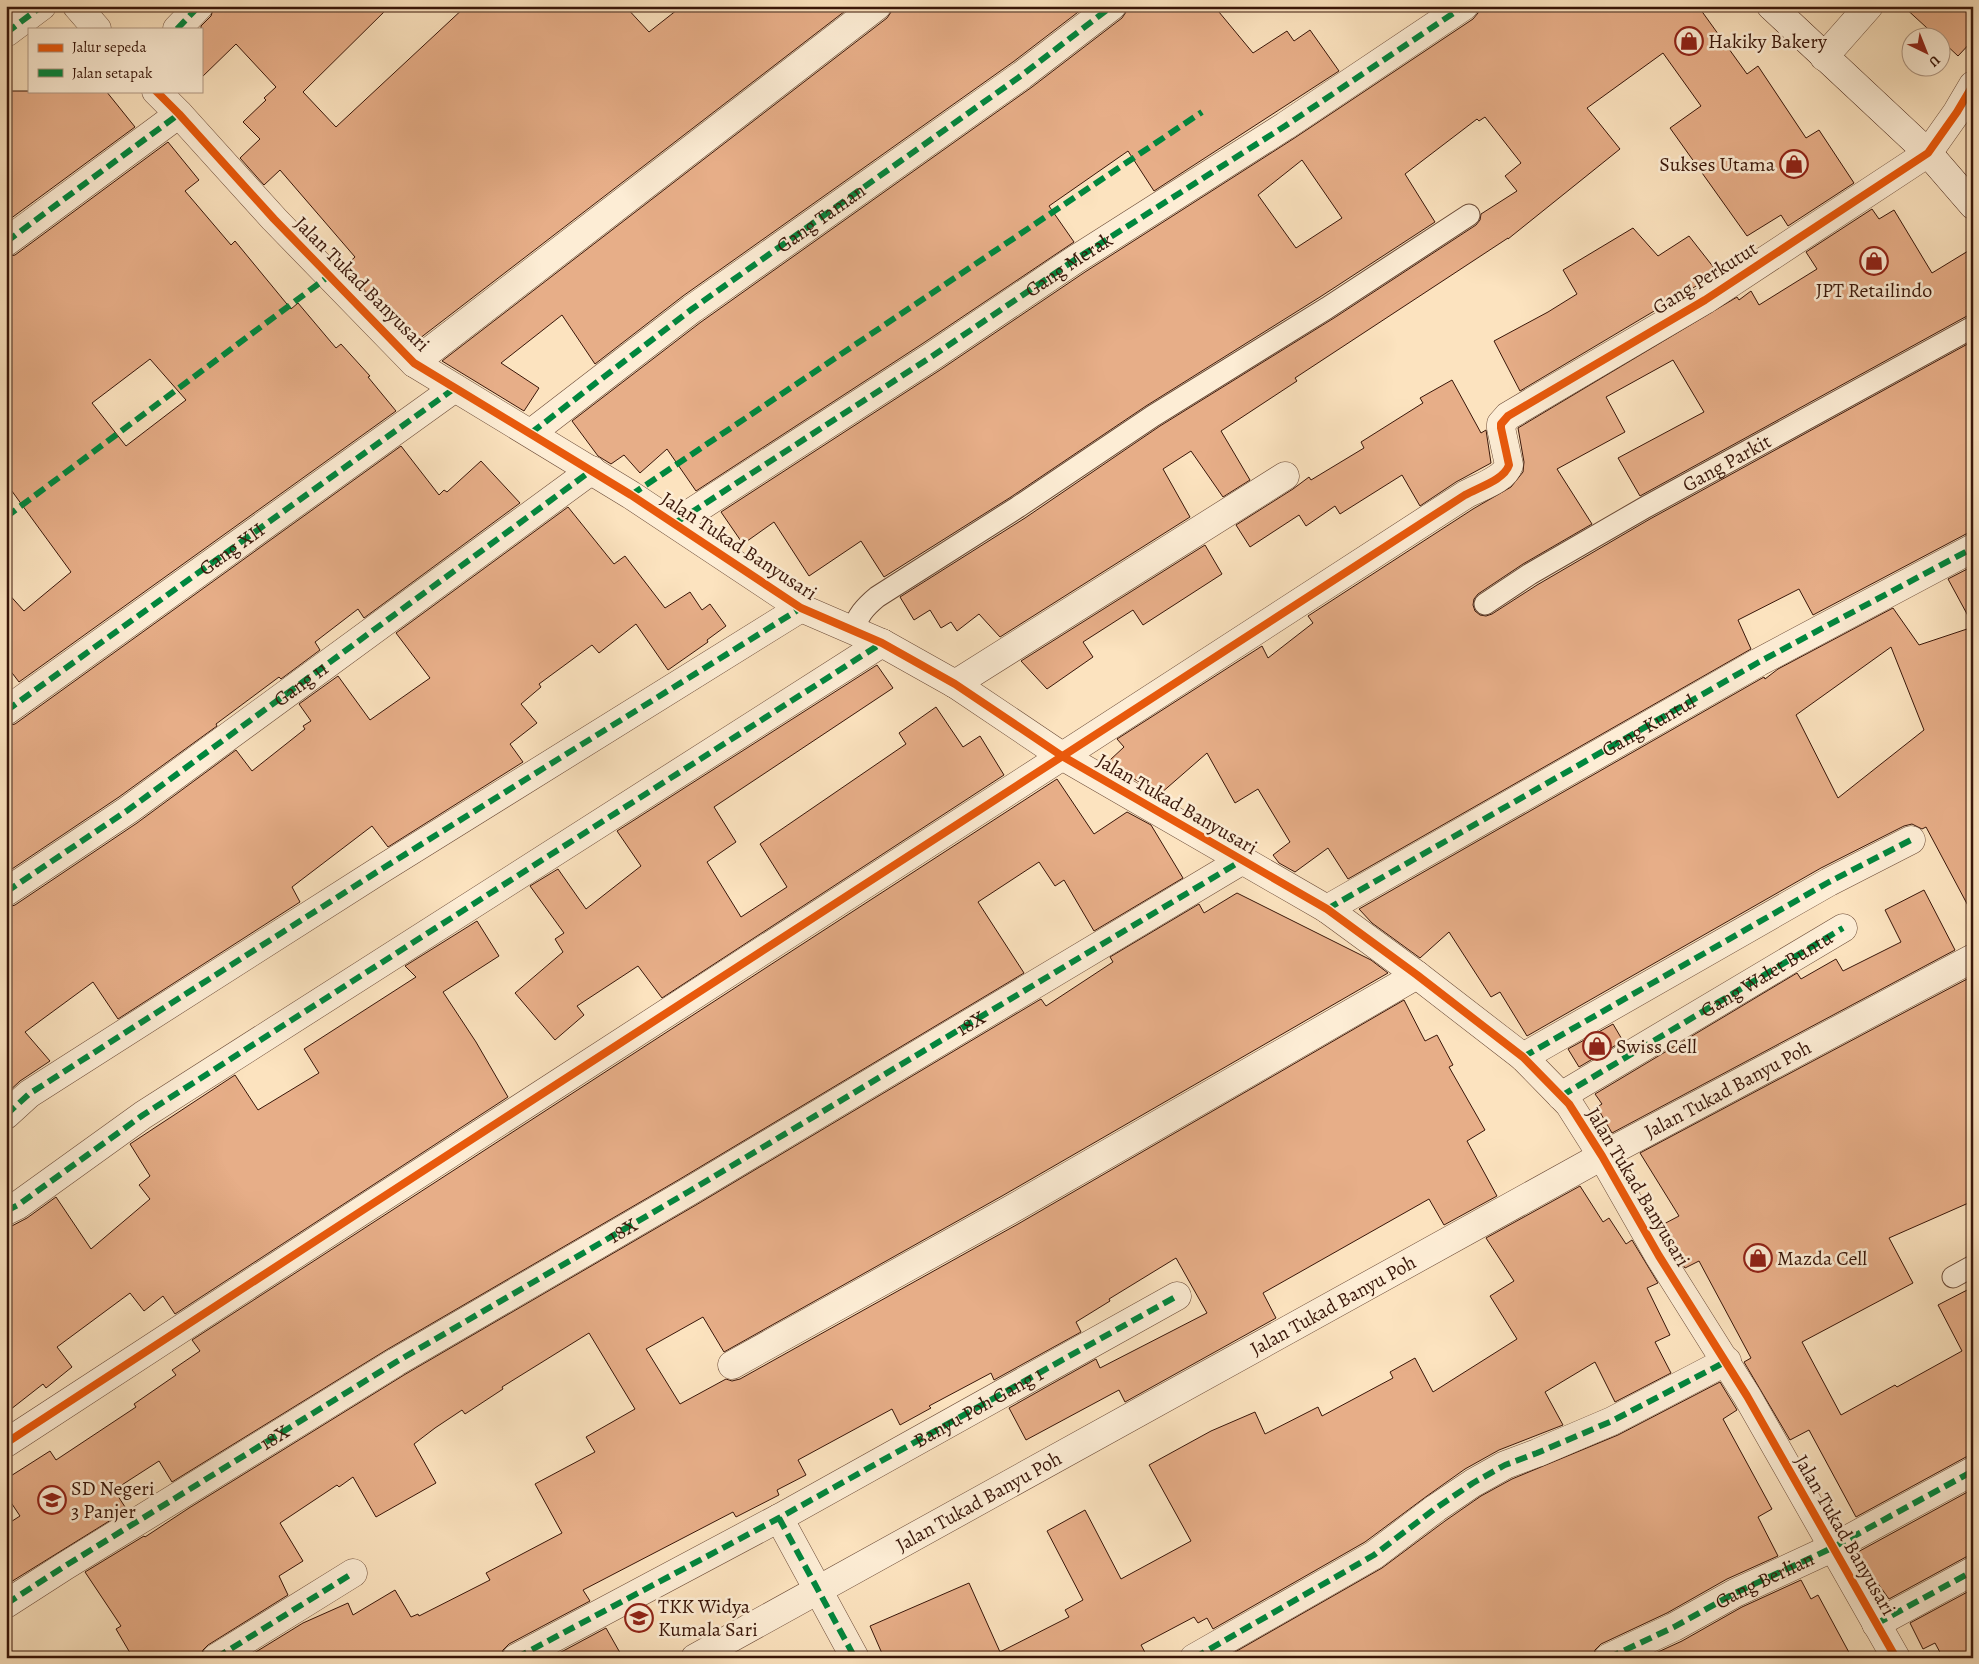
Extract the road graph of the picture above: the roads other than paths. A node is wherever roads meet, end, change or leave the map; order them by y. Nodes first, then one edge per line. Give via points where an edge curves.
1 (42, 6) edge
2 (77, 6) edge
3 (199, 6) edge
4 (877, 6) edge
5 (1112, 6) edge
6 (1464, 6) edge
7 (1771, 6) edge
8 (1869, 6) edge
9 (96, 28) edge
10 (178, 28) edge
11 (6, 33) edge
12 (1824, 57) junction
13 (1973, 85) edge
14 (157, 92) edge
15 (179, 114) junction
16 (1928, 153) junction
17 (1973, 206) edge
18 (1469, 215) dead end
19 (6, 242) edge
20 (1973, 327) edge
21 (414, 362) junction
22 (455, 388) junction
23 (531, 433) junction
24 (592, 470) junction
25 (1285, 476) dead end
26 (675, 523) junction
27 (1973, 548) edge
28 (1485, 604) dead end
29 (801, 608) junction
30 (853, 631) junction
31 (882, 643) junction
32 (955, 684) junction
33 (6, 710) edge
34 (1062, 756) junction
35 (1912, 840) dead end
36 (1241, 861) junction
37 (6, 892) edge
38 (1327, 909) junction
39 (1843, 928) dead end
40 (1973, 958) edge
41 (1417, 975) junction
42 (1523, 1057) junction
43 (1561, 1096) junction
44 (6, 1115) edge
45 (1602, 1156) junction
46 (6, 1211) edge
47 (1973, 1266) edge
48 (1953, 1277) dead end
49 (1177, 1296) dead end
50 (1727, 1362) junction
51 (732, 1365) dead end
52 (6, 1443) edge
53 (1973, 1471) edge
54 (779, 1518) junction
55 (1832, 1548) junction
56 (1973, 1571) edge
57 (353, 1573) dead end
58 (818, 1590) junction
59 (6, 1604) edge
60 (1876, 1624) junction
61 (216, 1658) edge
62 (516, 1658) edge
63 (694, 1658) edge
64 (855, 1658) edge
65 (1194, 1658) edge
66 (1608, 1658) edge
67 (1896, 1658) edge

1 - 11 street
2 - 9 street
3 - 10 street
4 - 21 street
5 - 23 street, Gang Taman via 1022,75 692,309
6 - 26 street, Gang Merak
7 - 12 street
8 - 12 street
12 - 16 street
13 - 16 street
14 - 15 street, Jalan Tukad Banyusari
15 - 19 street
15 - 21 street, Jalan Tukad Banyusari via 274,219
16 - 17 street
16 - 34 street, Gang Perkutut via 1705,300 1508,416 1501,424 1509,465 1502,475 1465,495
18 - 30 lane via 877,597 865,608
20 - 28 lane, Gang Parkit via 1644,508
21 - 22 street, Jalan Tukad Banyusari
22 - 23 street, Jalan Tukad Banyusari
22 - 33 street, Gang XII
23 - 24 street, Jalan Tukad Banyusari
24 - 26 street, Jalan Tukad Banyusari
24 - 37 street, Gang 11 via 128,810
25 - 32 street
26 - 29 street, Jalan Tukad Banyusari
27 - 38 street, Gang Kuntul via 1759,662
29 - 30 street, Jalan Tukad Banyusari
29 - 44 street via 380,870 29,1094
30 - 31 street, Jalan Tukad Banyusari
31 - 32 street, Jalan Tukad Banyusari
31 - 46 street via 143,1115
32 - 34 street, Jalan Tukad Banyusari
34 - 36 street, Jalan Tukad Banyusari
34 - 52 street
35 - 42 street via 1829,882
36 - 38 street, Jalan Tukad Banyusari
36 - 59 street, 18X via 688,1192 396,1362
38 - 41 street, Jalan Tukad Banyusari
39 - 43 street, Gang Walet Buntu
40 - 45 street, Jalan Tukad Banyu Poh
41 - 42 street, Jalan Tukad Banyusari
41 - 51 street via 1010,1210
42 - 43 street, Jalan Tukad Banyusari
43 - 45 street, Jalan Tukad Banyusari
45 - 50 street, Jalan Tukad Banyusari via 1659,1256
45 - 58 street, Jalan Tukad Banyu Poh
47 - 48 lane
49 - 54 street, Banyu Poh Gang 1
50 - 55 street, Jalan Tukad Banyusari
50 - 65 street via 1612,1421 1497,1470 1436,1508 1374,1555
53 - 55 street, Gang Berlian
54 - 58 street
54 - 62 street, Banyu Poh Gang 1
55 - 60 street, Jalan Tukad Banyusari
55 - 66 street, Gang Berlian
56 - 60 street
57 - 61 street
58 - 63 street, Jalan Tukad Banyu Poh
58 - 64 street
60 - 67 street, Jalan Tukad Banyusari

